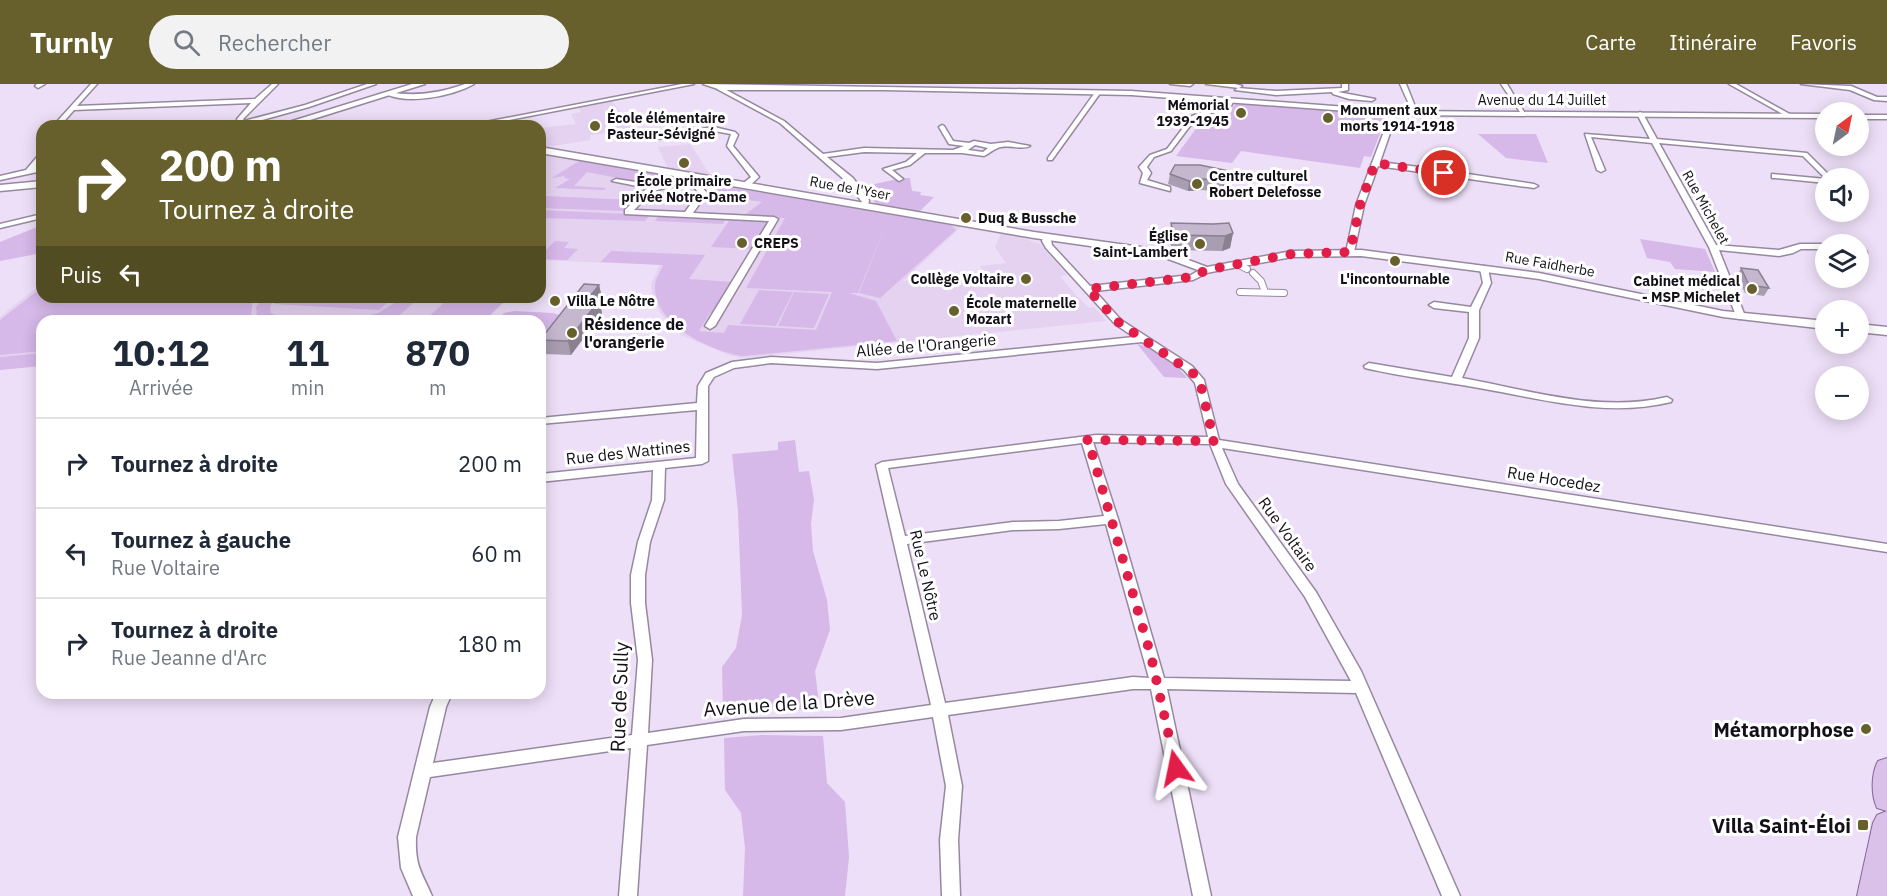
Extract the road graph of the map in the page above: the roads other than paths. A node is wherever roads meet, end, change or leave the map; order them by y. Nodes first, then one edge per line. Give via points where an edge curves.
1 (94, 84) edge
2 (275, 84) edge
3 (373, 84) edge
4 (421, 84) edge
5 (471, 84) edge
6 (691, 84) edge
7 (707, 84) edge
8 (1173, 84) edge
9 (1190, 84) edge
10 (1209, 84) edge
11 (1345, 84) edge
12 (1403, 84) edge
13 (1504, 84) edge
14 (1732, 84) edge
15 (1803, 84) edge
16 (940, 86) edge
17 (991, 87) edge
18 (1019, 87) edge
19 (1238, 87) edge
20 (1309, 87) edge
21 (719, 88) junction
22 (1098, 92) junction
23 (1334, 92) junction
24 (389, 94) junction
25 (1372, 99) dead end
26 (1887, 99) edge
27 (256, 101) junction
28 (1232, 101) junction
29 (72, 108) junction
30 (1394, 113) junction
31 (1416, 113) junction
32 (1524, 114) junction
33 (1640, 114) junction
34 (1791, 116) junction
35 (1815, 116) edge
36 (1869, 117) edge
37 (1887, 117) edge
38 (61, 120) edge
39 (239, 120) edge
40 (253, 120) edge
41 (300, 120) edge
42 (500, 120) edge
43 (942, 127) dead end
44 (657, 137) dead end
45 (1655, 141) junction
46 (969, 145) junction
47 (993, 146) junction
48 (1027, 146) dead end
49 (546, 151) edge
50 (962, 151) junction
51 (922, 153) junction
52 (1449, 153) dead end
53 (821, 156) junction
54 (1050, 159) dead end
55 (1375, 163) junction
56 (36, 164) edge
57 (877, 165) dead end
58 (893, 167) junction
59 (1817, 168) edge
60 (36, 170) edge
61 (1601, 170) dead end
62 (29, 171) junction
63 (1444, 173) junction
64 (1775, 176) dead end
65 (0, 178) edge
66 (704, 178) junction
67 (898, 179) dead end
68 (1815, 179) edge
69 (616, 181) dead end
70 (670, 184) dead end
71 (36, 185) edge
72 (745, 185) junction
73 (1534, 186) dead end
74 (653, 187) junction
75 (0, 188) edge
76 (1167, 189) dead end
77 (1440, 194) dead end
78 (864, 206) junction
79 (687, 215) junction
80 (36, 217) edge
81 (0, 226) edge
82 (1047, 237) junction
83 (1713, 247) junction
84 (1815, 247) edge
85 (1350, 252) junction
86 (1246, 269) junction
87 (1484, 269) junction
88 (1206, 270) junction
89 (1088, 289) junction
90 (1240, 292) dead end
91 (1265, 292) junction
92 (1284, 293) dead end
93 (1434, 305) dead end
94 (1474, 310) junction
95 (1740, 316) junction
96 (1815, 324) edge
97 (710, 326) dead end
98 (1869, 329) edge
99 (1887, 331) edge
100 (1144, 339) junction
101 (1370, 366) dead end
102 (1456, 380) junction
103 (1667, 400) dead end
104 (702, 406) junction
105 (546, 420) edge
106 (1086, 440) junction
107 (1215, 442) junction
108 (659, 466) junction
109 (546, 477) edge
110 (1112, 519) junction
111 (900, 541) junction
112 (1887, 548) edge
113 (1158, 682) junction
114 (1362, 687) junction
115 (441, 699) edge
116 (939, 709) junction
117 (639, 740) junction
118 (1887, 769) edge
119 (423, 771) junction
120 (1887, 800) edge
121 (1887, 822) edge
122 (423, 896) edge
123 (628, 896) edge
124 (951, 896) edge
125 (1202, 896) edge
126 (1452, 896) edge
127 (1872, 896) edge

1 - 29 street
2 - 27 street
3 - 40 street
4 - 24 main road
5 - 24 street via 428,98
6 - 42 street
7 - 21 street, Avenue du 14 Juillet
8 - 9 street
10 - 19 street
11 - 23 street via 1345,90
12 - 31 street
13 - 32 street
14 - 34 street
15 - 26 street via 1851,88 1876,99
16 - 17 street, Avenue du 14 Juillet
16 - 21 street, Avenue du 14 Juillet
17 - 18 street, Avenue du 14 Juillet
18 - 22 street, Avenue du 14 Juillet
19 - 20 street via 1276,93
19 - 28 street
20 - 23 street
21 - 53 street via 780,121
22 - 28 street, Avenue du 14 Juillet
22 - 54 street
23 - 25 street
24 - 41 main road
27 - 29 street
27 - 39 street
28 - 30 street, Avenue du 14 Juillet
28 - 76 street via 1194,117 1169,150 1153,155 1143,167 1147,173 1143,181
29 - 38 street
30 - 31 street, Avenue du 14 Juillet
30 - 55 street
31 - 32 street, Avenue du 14 Juillet
32 - 33 street, Avenue du 14 Juillet
33 - 34 street, Avenue du 14 Juillet
33 - 45 street, Rue Michelet
34 - 35 street, Avenue du 14 Juillet
36 - 37 street
43 - 46 street via 951,143
44 - 72 street via 714,129 733,133 730,146 755,177
45 - 59 street via 1805,154
45 - 61 street via 1587,135
45 - 83 street, Rue Michelet
46 - 47 street
46 - 50 street
47 - 48 street
47 - 50 street via 984,154
49 - 66 street, Rue de l'Yser
50 - 51 street
51 - 53 street via 864,150
51 - 58 street via 908,164
52 - 63 street
53 - 78 street via 854,184 866,202
55 - 63 street
55 - 85 street via 1360,205
56 - 62 street
57 - 58 street
58 - 67 street via 887,170
60 - 62 street
62 - 65 street
63 - 73 street
63 - 77 street
64 - 68 street
66 - 72 street, Rue de l'Yser
66 - 79 street via 696,184 703,193
69 - 74 street
70 - 74 street
71 - 75 main road
72 - 78 street, Rue de l'Yser
74 - 79 street via 628,212
78 - 82 street, Rue de l'Yser
79 - 97 street via 774,219
80 - 81 street
82 - 88 street, Rue de l'Yser via 1156,252
82 - 89 street, Rue Voltaire via 1049,246
83 - 84 street via 1779,253 1800,246
83 - 95 street, Rue Michelet
85 - 86 street, Rue Faidherbe via 1267,258
85 - 87 street, Rue Faidherbe
86 - 88 street, Rue Faidherbe
86 - 91 street via 1261,281
87 - 94 street via 1487,283
87 - 95 street, Rue Faidherbe via 1562,280
88 - 89 street via 1193,277
89 - 100 street, Rue Voltaire via 1118,322
90 - 91 street
91 - 92 street
93 - 94 street
94 - 102 street via 1474,338
95 - 96 street, Rue Faidherbe
98 - 99 street
100 - 104 street, Allée de l'Orangerie via 877,366 786,361 739,363 718,370 705,380
100 - 107 street, Rue Voltaire via 1197,378
101 - 102 street
102 - 103 street via 1587,403 1635,405
104 - 105 street
104 - 108 street, Rue des Wattines via 702,461
106 - 107 street, Rue Hocedez
106 - 110 street
106 - 111 street, Rue Le Nôtre via 882,465
107 - 112 street, Rue Hocedez
107 - 114 street, Rue Voltaire via 1235,491 1311,596
108 - 109 street, Rue des Wattines
108 - 117 street, Rue de Sully via 658,500 638,575 645,660
110 - 111 street
110 - 113 street
111 - 116 street, Rue Le Nôtre
113 - 114 street, Avenue de la Drève
113 - 116 street, Avenue de la Drève
113 - 125 street
114 - 126 street, Rue Voltaire
115 - 119 street
116 - 117 street, Avenue de la Drève via 841,724 744,725
116 - 124 street, Rue Le Nôtre via 955,792 949,840
117 - 119 street, Avenue de la Drève
117 - 123 street, Rue de Sully
118 - 120 main road
119 - 122 street via 410,817 406,853 410,873
121 - 127 main road

